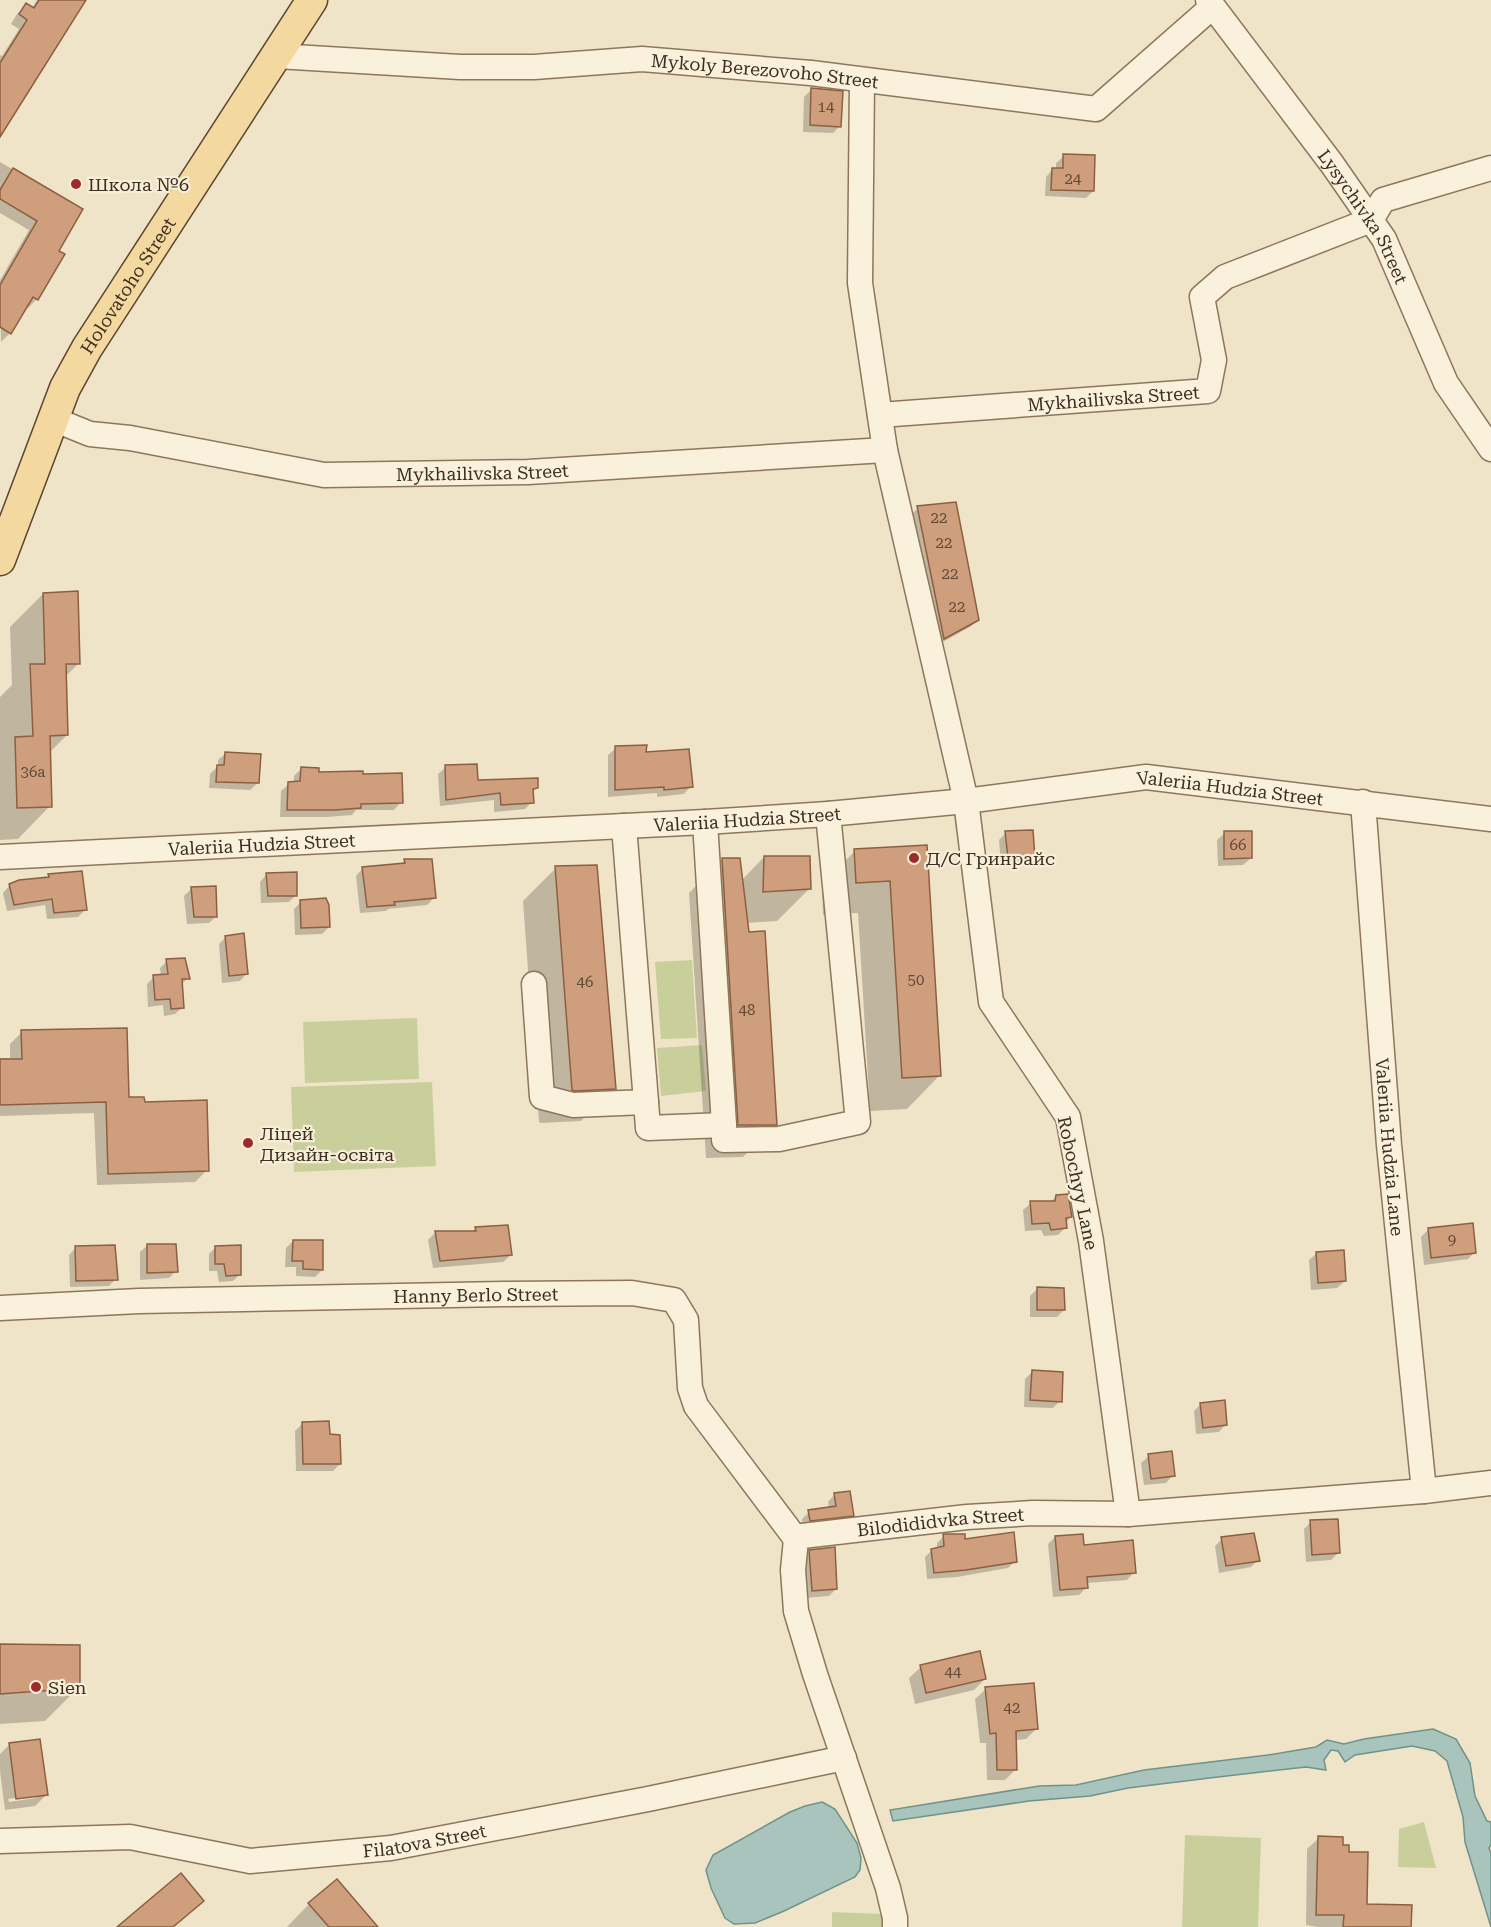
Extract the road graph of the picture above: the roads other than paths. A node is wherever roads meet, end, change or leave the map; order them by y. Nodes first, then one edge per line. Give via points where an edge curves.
1 (312, 0) edge
2 (1210, 4) edge
3 (277, 56) junction
4 (862, 80) junction
5 (1491, 168) edge
6 (1371, 220) junction
7 (880, 415) junction
8 (53, 419) junction
9 (1491, 449) edge
10 (885, 450) junction
11 (0, 560) edge
12 (966, 801) junction
13 (1363, 802) junction
14 (828, 814) junction
15 (1491, 819) edge
16 (705, 822) junction
17 (624, 826) junction
18 (0, 857) edge
19 (534, 984) dead end
20 (646, 1102) junction
21 (724, 1125) junction
22 (0, 1308) edge
23 (1491, 1483) edge
24 (1425, 1491) junction
25 (1128, 1514) junction
26 (796, 1539) junction
27 (844, 1758) junction
28 (0, 1841) edge
29 (895, 1927) edge

1 - 3 main road, Holovatoho Street
2 - 4 street, Mykoly Berezovoho Street via 1096,109
2 - 6 street, Lysychivka Street
3 - 4 street, Mykoly Berezovoho Street via 460,67 534,67 642,59
3 - 8 main road, Holovatoho Street via 87,348
4 - 7 street via 860,284
5 - 6 street via 1383,200
6 - 7 street, Mykhailivska Street via 1226,277 1202,297 1214,360 1208,392
6 - 9 street, Lysychivka Street via 1384,239 1446,383
7 - 10 street
8 - 10 street, Mykhailivska Street via 90,434 324,475 528,472
8 - 11 main road, Holovatoho Street
10 - 12 street, Robochyy Lane
12 - 13 street, Valeriia Hudzia Street via 1146,777
12 - 14 street, Valeriia Hudzia Street
12 - 25 street, Robochyy Lane via 991,1002 1068,1117 1091,1240
13 - 15 street, Valeriia Hudzia Street
13 - 24 street, Valeriia Hudzia Lane via 1389,1145
14 - 16 street, Valeriia Hudzia Street
14 - 21 street via 858,1122 778,1139 724,1140
16 - 17 street, Valeriia Hudzia Street
16 - 21 street
17 - 18 street, Valeriia Hudzia Street
17 - 20 street
19 - 20 street via 542,1097 573,1105
20 - 21 street via 648,1128
22 - 26 street, Hanny Berlo Street via 139,1301 527,1294 632,1293 674,1300 686,1320 690,1388 696,1406
23 - 24 street, Bilodididvka Street
24 - 25 street, Bilodididvka Street
25 - 26 street, Bilodididvka Street via 966,1517
26 - 27 street via 792,1570 796,1611
27 - 28 street, Filatova Street via 391,1848 250,1861 130,1837
27 - 29 street via 888,1888

